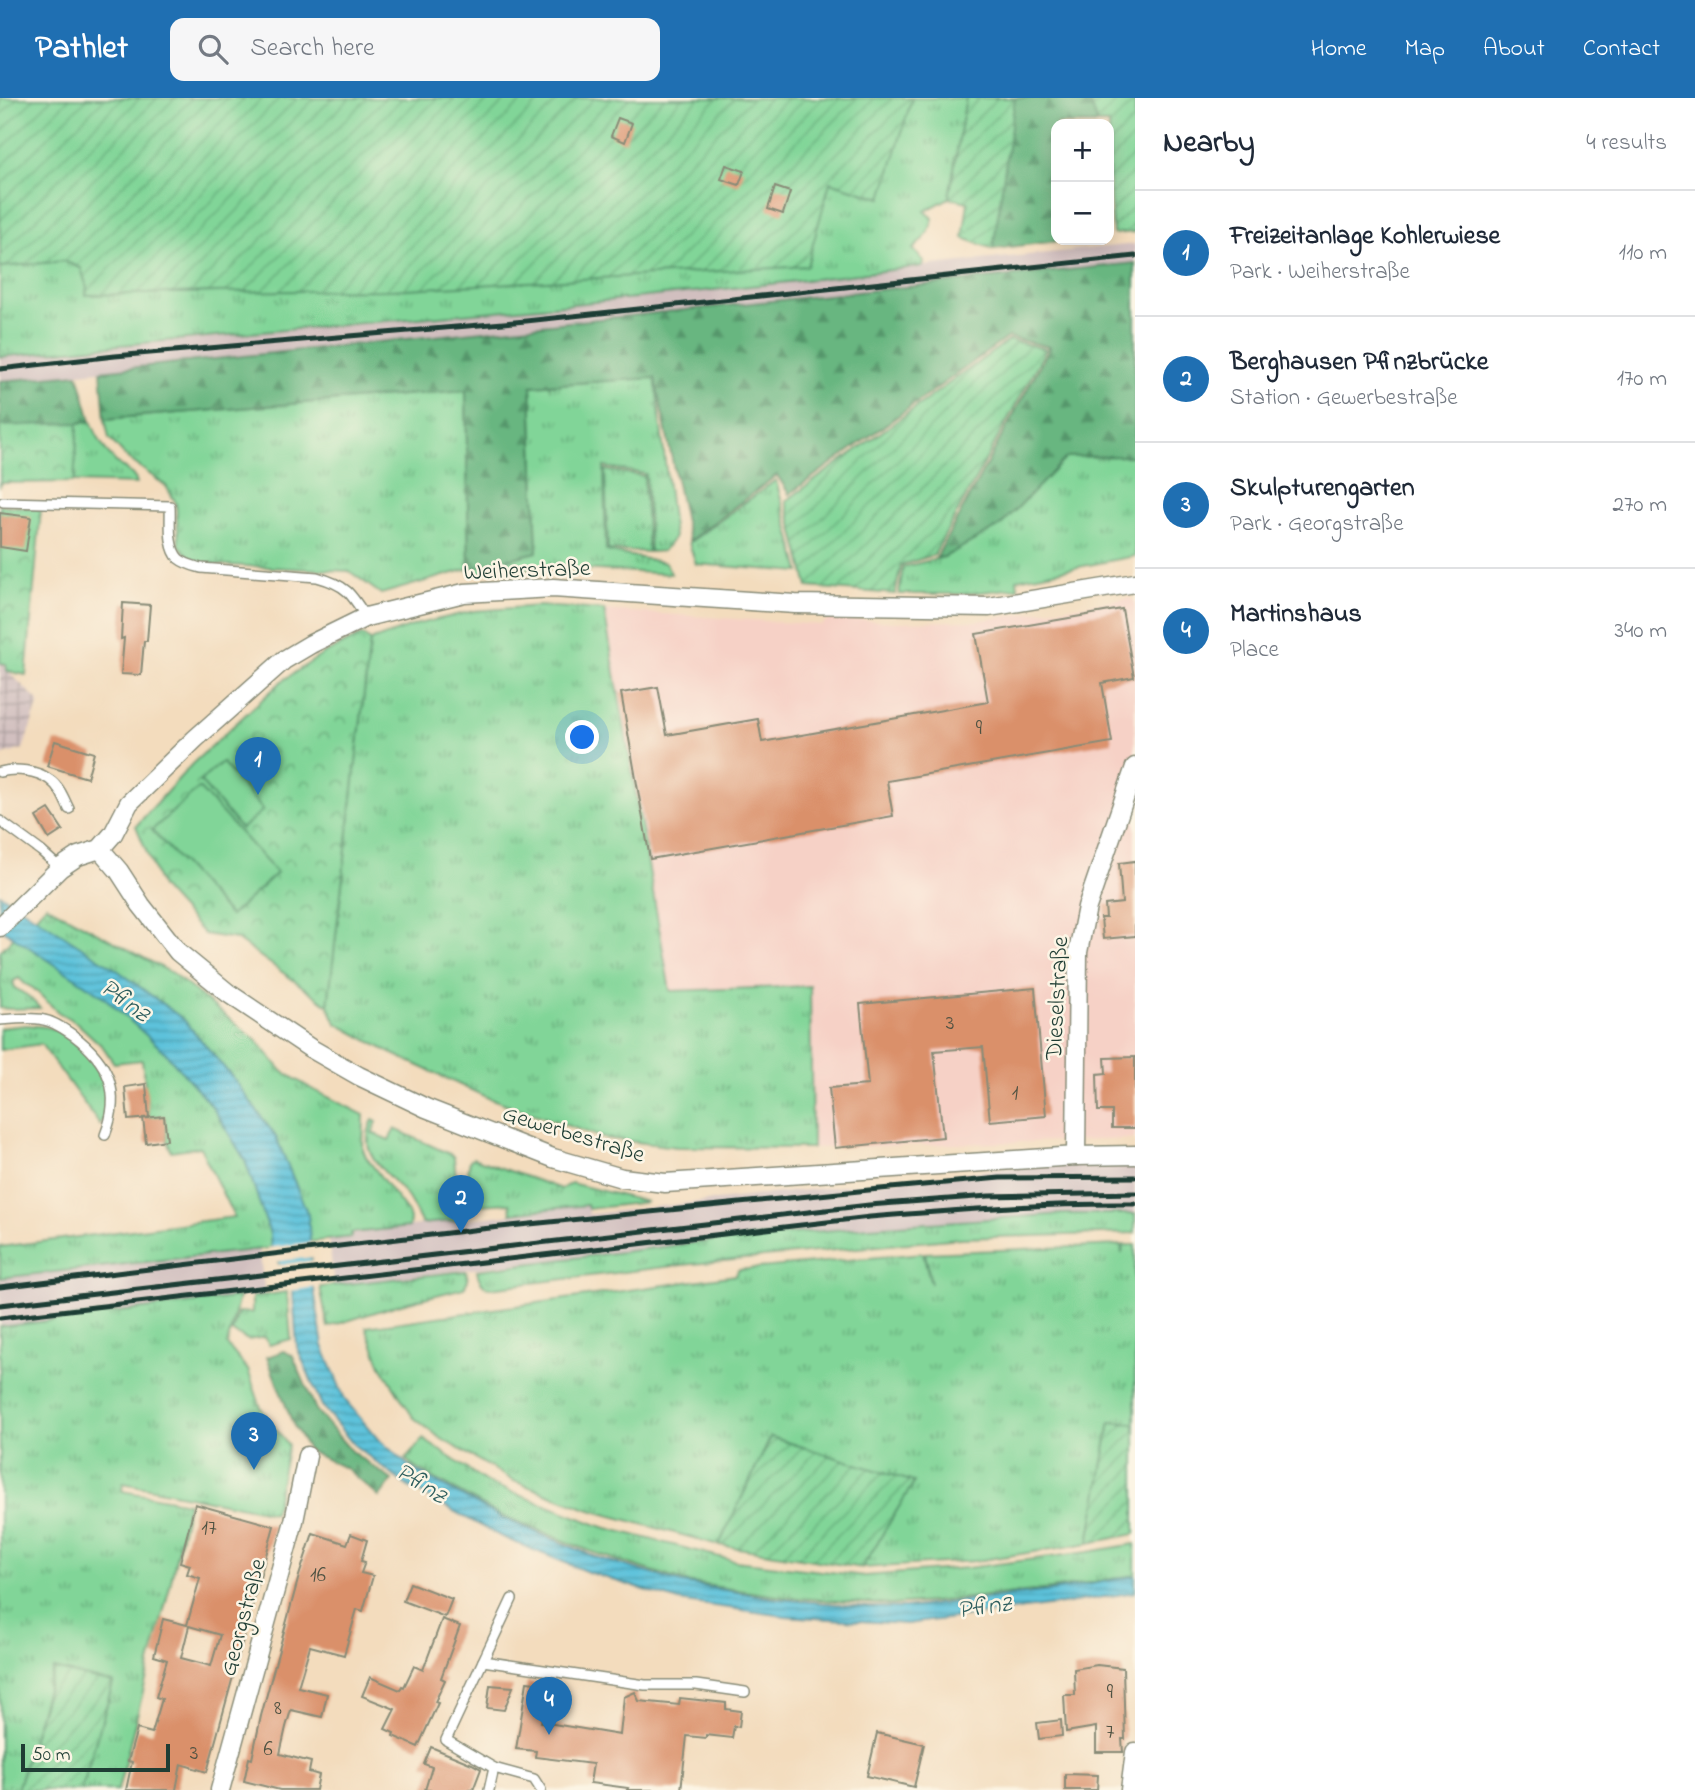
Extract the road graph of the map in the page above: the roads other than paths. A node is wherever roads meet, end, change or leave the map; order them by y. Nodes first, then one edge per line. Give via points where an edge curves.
1 (3, 502) dead end
2 (1135, 583) edge
3 (366, 617) junction
4 (1135, 767) edge
5 (0, 772) edge
6 (69, 809) dead end
7 (0, 821) edge
8 (100, 849) junction
9 (54, 874) junction
10 (0, 927) edge
11 (0, 1020) edge
12 (105, 1135) dead end
13 (1135, 1155) edge
14 (1076, 1156) junction
15 (307, 1456) dead end
16 (512, 1599) dead end
17 (483, 1661) junction
18 (745, 1692) dead end
19 (1135, 1752) edge
20 (494, 1768) junction
21 (220, 1790) edge
22 (489, 1790) edge
23 (541, 1790) edge
24 (1130, 1790) edge

1 - 3 lane via 170,506 172,548 185,563 333,581 352,593
2 - 3 street, Weiherstraße via 989,607 795,604 554,588 464,593
3 - 8 street, Weiherstraße via 284,660 129,803
4 - 14 street, Dieselstraße via 1087,907 1079,953
5 - 6 lane via 22,770 50,779
7 - 9 lane via 41,851
8 - 9 street via 78,856
8 - 14 street, Gewerbestraße via 178,952 228,993 359,1076 553,1158 622,1178 665,1183
9 - 10 street
11 - 12 lane via 57,1024 96,1056 113,1100
13 - 14 street, Gewerbestraße
15 - 21 street, Georgstraße via 294,1521
16 - 17 lane
17 - 18 lane via 645,1685 696,1685
17 - 20 lane via 446,1740
19 - 24 street
20 - 22 lane
20 - 23 lane via 534,1779

